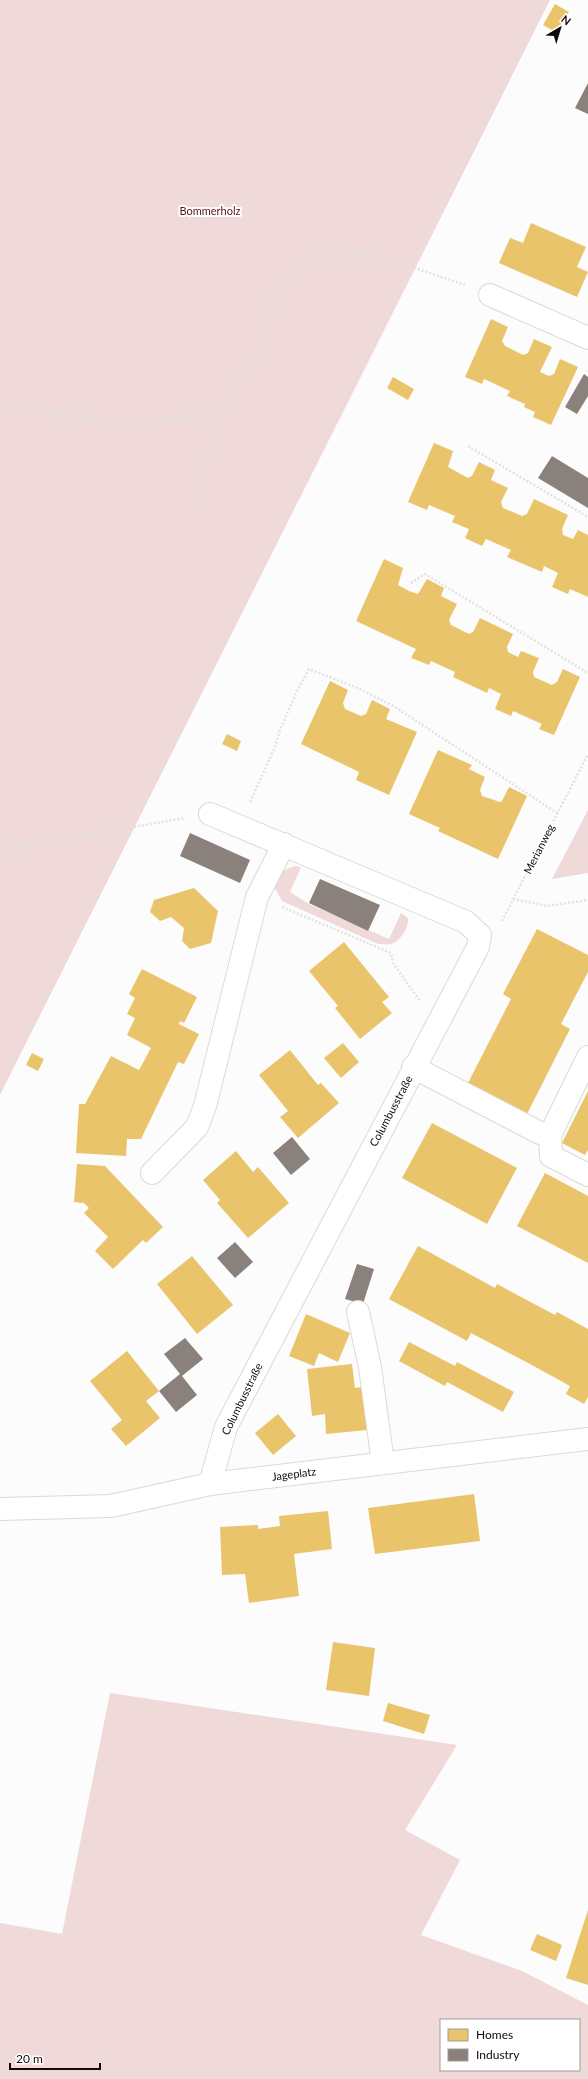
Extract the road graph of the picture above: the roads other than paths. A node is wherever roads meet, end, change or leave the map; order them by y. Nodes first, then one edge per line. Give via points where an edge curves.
1 (490, 295) road end
2 (588, 338) edge
3 (210, 814) road end
4 (284, 844) junction
5 (588, 1057) edge
6 (414, 1067) junction
7 (550, 1135) junction
8 (152, 1173) dead end
9 (588, 1174) edge
10 (358, 1312) dead end
11 (588, 1439) edge
12 (382, 1463) junction
13 (210, 1484) junction
14 (0, 1509) edge

1 - 2 street
3 - 4 street
4 - 6 street, Columbusstraße via 466,922 480,935 478,947
4 - 8 street via 258,897 205,1106 197,1127
5 - 7 street
6 - 7 street via 540,1133
6 - 13 street, Columbusstraße via 226,1427
7 - 9 street via 551,1156
10 - 12 street via 370,1367
11 - 12 street, Jageplatz
12 - 13 street, Jageplatz
13 - 14 street, Jageplatz via 111,1506

